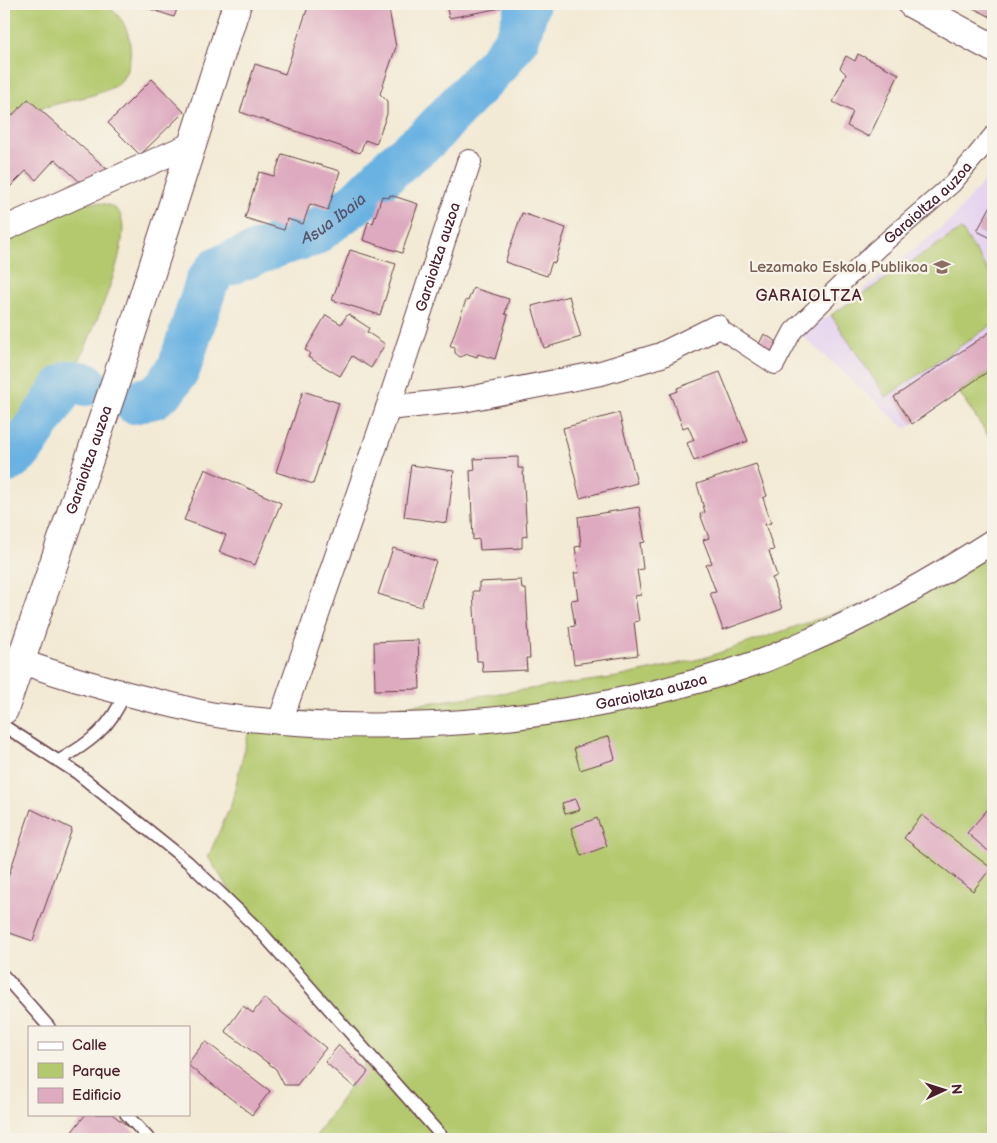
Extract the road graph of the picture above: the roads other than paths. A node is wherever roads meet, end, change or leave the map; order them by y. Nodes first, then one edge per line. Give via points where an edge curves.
1 (237, 4) edge
2 (912, 4) edge
3 (993, 48) edge
4 (993, 135) edge
5 (192, 144) junction
6 (469, 162) dead end
7 (4, 229) edge
8 (716, 327) joint
9 (388, 408) junction
10 (993, 541) edge
11 (20, 662) junction
12 (124, 694) junction
13 (4, 710) edge
14 (280, 722) junction
15 (4, 726) edge
16 (58, 761) junction
17 (4, 976) edge
18 (48, 1026) edge
19 (128, 1116) edge
20 (149, 1139) edge
21 (444, 1139) edge

1 - 5 street, Garaioltza auzoa
2 - 3 street
4 - 8 street, Garaioltza auzoa via 952,184 877,249 790,338 775,365
5 - 7 street
5 - 11 street, Garaioltza auzoa via 128,345
6 - 9 street, Garaioltza auzoa
8 - 9 street, Garaioltza auzoa via 660,356 600,373 463,400
9 - 14 street, Garaioltza auzoa
10 - 14 street, Garaioltza auzoa via 942,574 863,617 764,660 674,688 501,719 352,726
11 - 12 street, Garaioltza auzoa
11 - 13 street
12 - 14 street, Garaioltza auzoa via 220,716
12 - 16 lane via 118,712 87,745
15 - 16 lane
16 - 21 lane via 188,862 261,932
17 - 18 lane
19 - 20 lane

